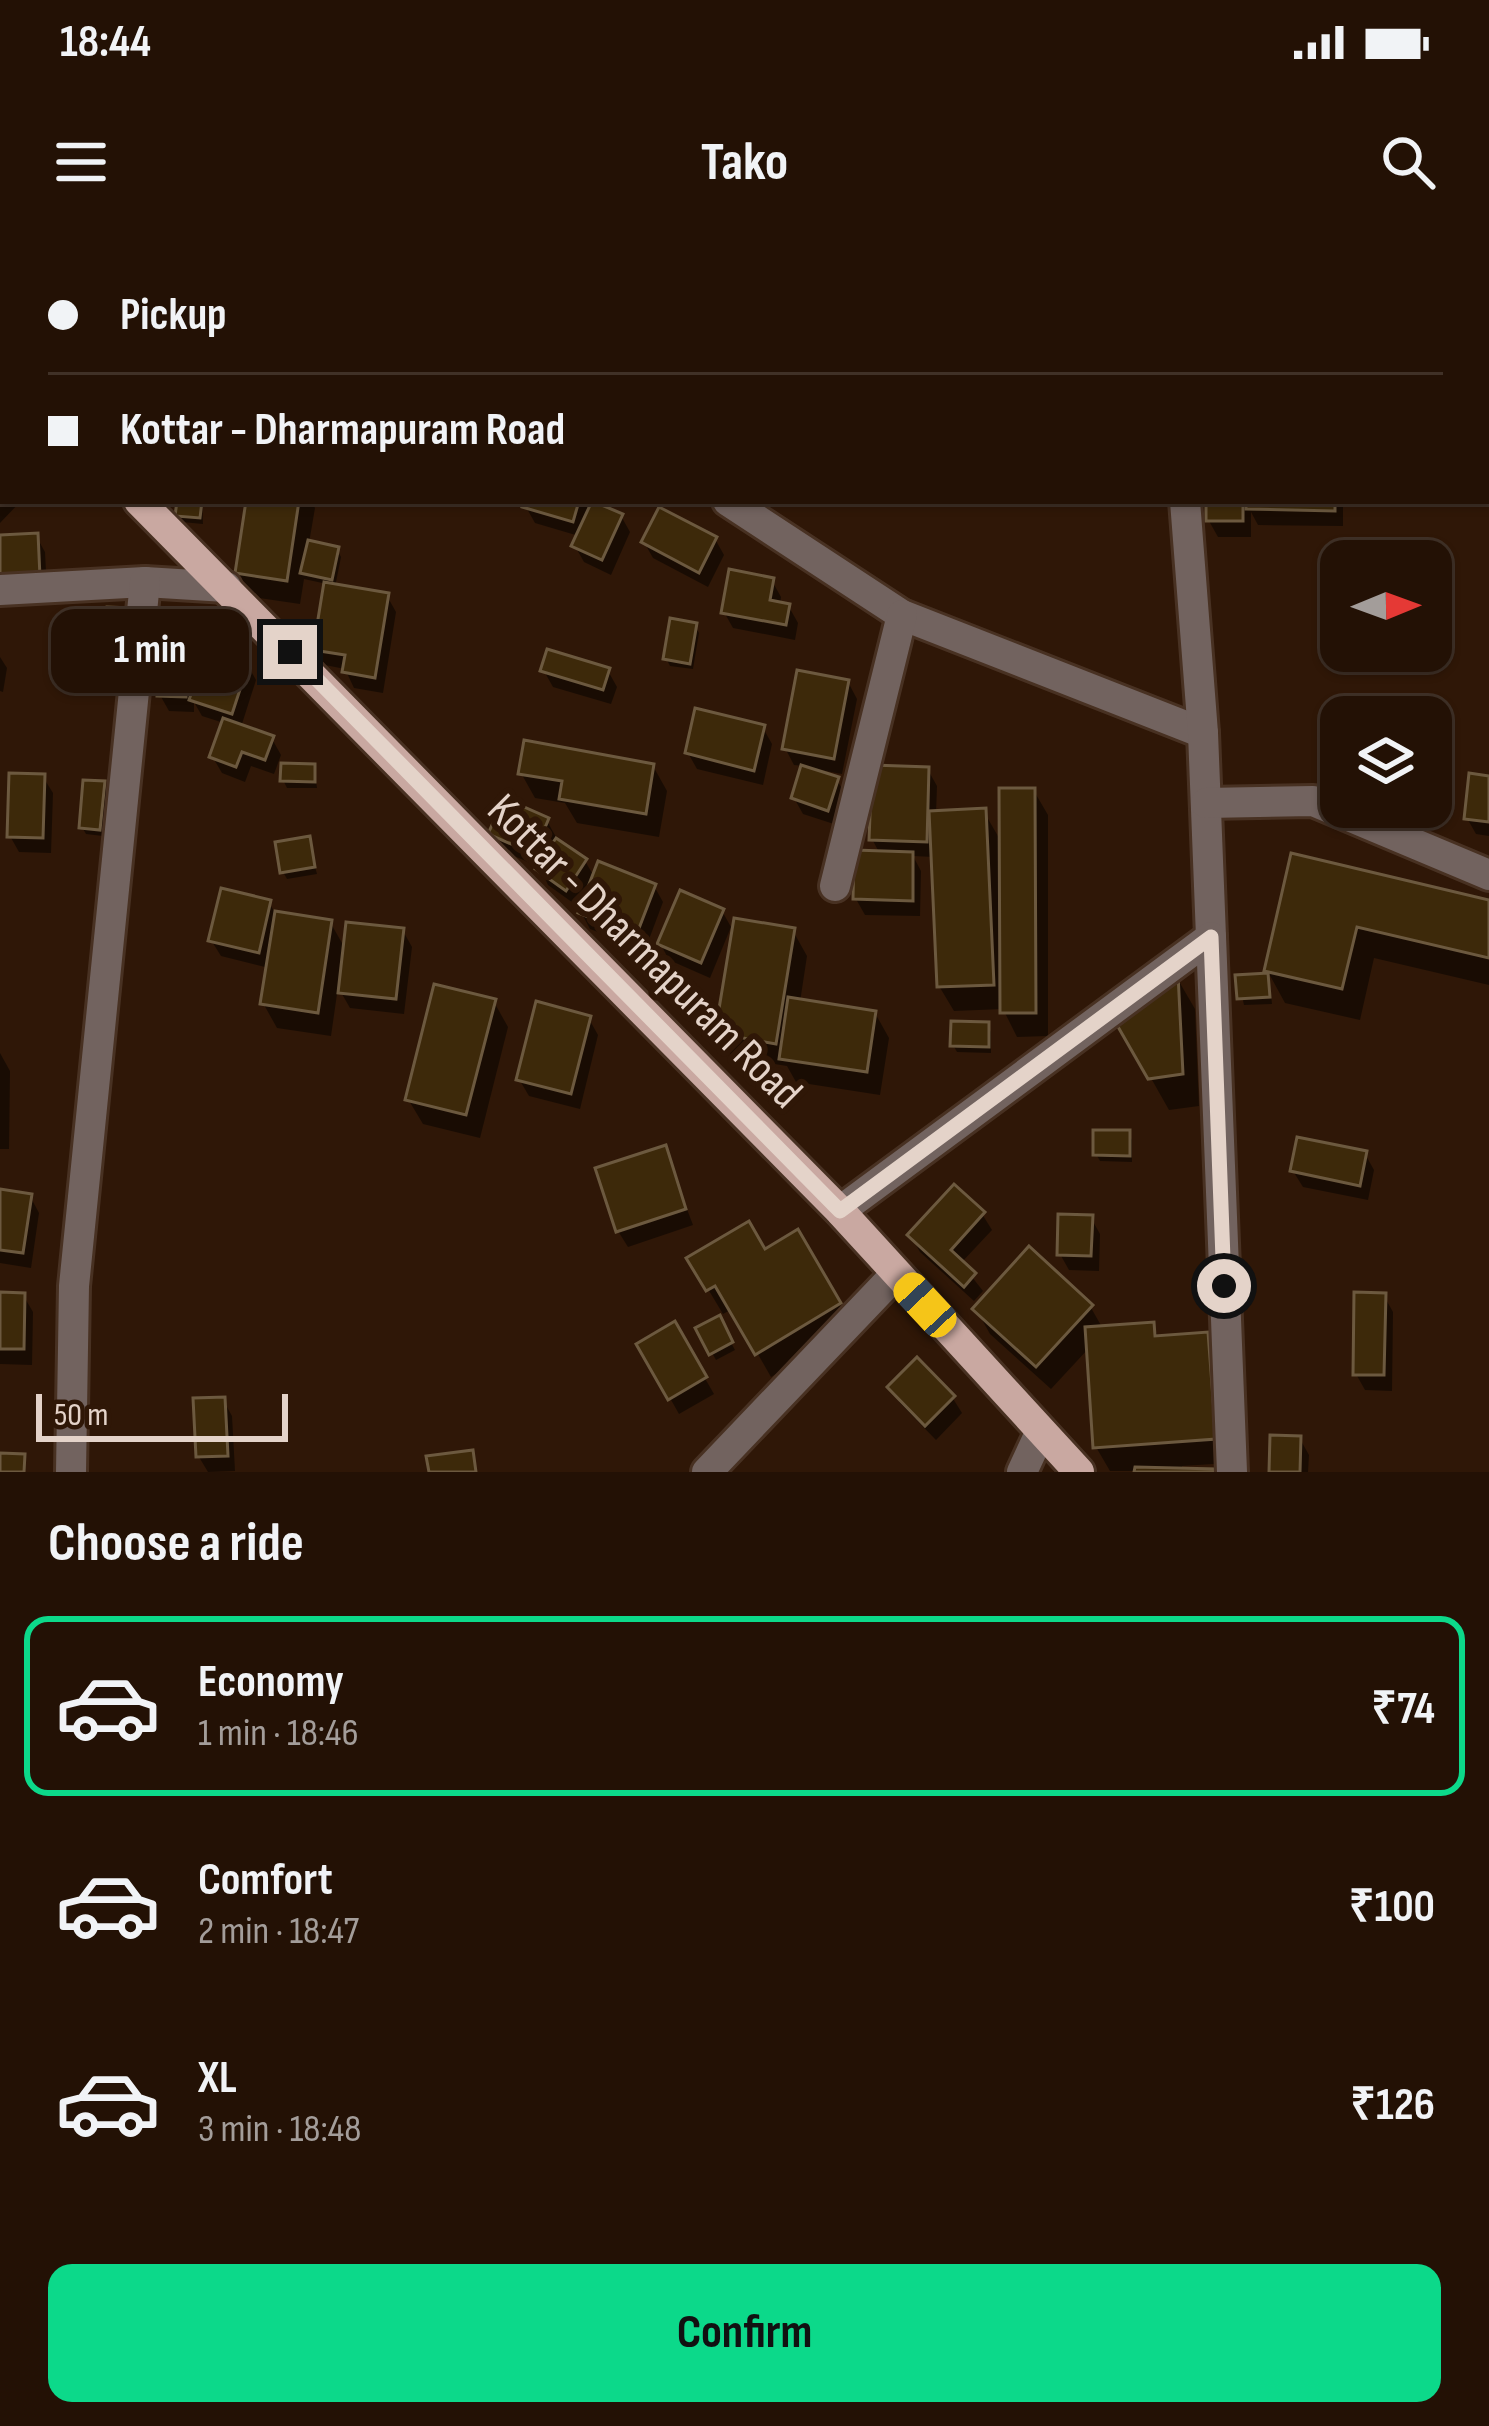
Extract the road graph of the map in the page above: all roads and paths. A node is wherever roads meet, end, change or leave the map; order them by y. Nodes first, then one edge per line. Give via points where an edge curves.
1 (733, 504) edge
2 (1185, 504) edge
3 (151, 508) edge
4 (146, 582) junction
5 (226, 587) junction
6 (0, 590) edge
7 (902, 615) junction
8 (1203, 733) junction
9 (1206, 803) junction
10 (1489, 874) edge
11 (835, 886) dead end
12 (1211, 937) junction
13 (840, 1211) junction
14 (896, 1274) junction
15 (1041, 1431) junction
16 (71, 1472) edge
17 (707, 1472) edge
18 (1022, 1472) edge
19 (1079, 1472) edge
20 (1232, 1472) edge

1 - 7 street
2 - 8 street
3 - 5 main road, Kottar - Dharmapuram Road
4 - 5 street
4 - 6 street
4 - 16 street via 74,1286
5 - 13 main road, Kottar - Dharmapuram Road
7 - 8 street
7 - 11 street
8 - 9 street
9 - 10 street via 1313,801
9 - 12 street
12 - 13 street
12 - 20 street
13 - 14 main road, Kottar - Dharmapuram Road
14 - 15 main road, Kottar - Dharmapuram Road
14 - 17 street
15 - 18 street
15 - 19 main road, Kottar - Dharmapuram Road

